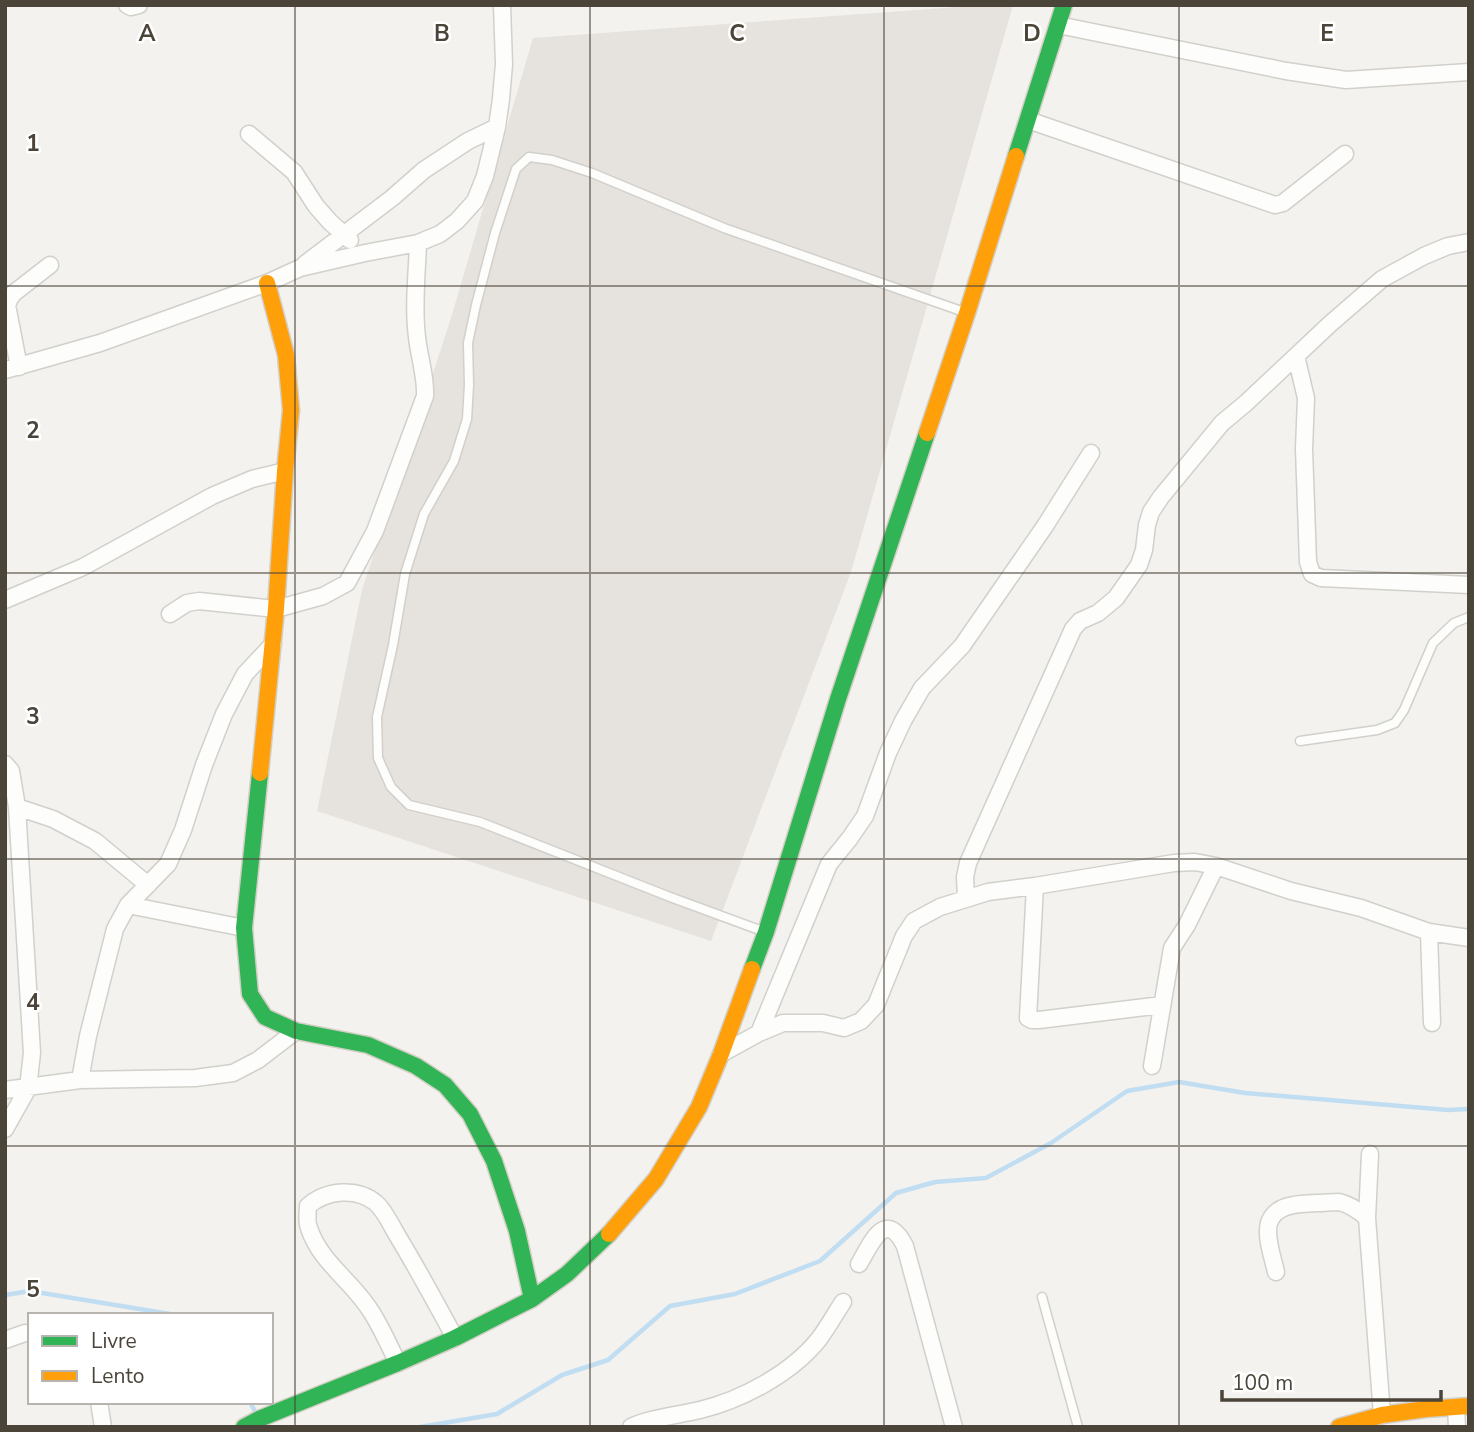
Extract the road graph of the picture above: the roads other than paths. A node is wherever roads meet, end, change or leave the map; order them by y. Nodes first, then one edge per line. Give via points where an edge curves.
1 (127, 5) edge
2 (139, 5) edge
3 (502, 5) edge
4 (1064, 5) edge
5 (1058, 25) junction
6 (1469, 72) edge
7 (1028, 120) junction
8 (497, 127) junction
9 (249, 134) dead end
10 (1345, 154) dead end
11 (344, 234) junction
12 (1469, 242) edge
13 (418, 243) junction
14 (365, 253) junction
15 (50, 265) dead end
16 (300, 268) junction
17 (267, 283) junction
18 (967, 313) junction
19 (1296, 356) junction
20 (12, 368) edge
21 (1091, 453) dead end
22 (285, 471) junction
23 (1469, 586) edge
24 (5, 600) edge
25 (276, 609) junction
26 (170, 614) dead end
27 (1469, 617) edge
28 (273, 644) junction
29 (1300, 741) dead end
30 (5, 764) edge
31 (17, 807) junction
32 (1216, 866) junction
33 (148, 885) junction
34 (1035, 886) junction
35 (967, 898) junction
36 (128, 905) junction
37 (244, 928) junction
38 (766, 932) junction
39 (1429, 932) junction
40 (1469, 938) edge
41 (1162, 1005) junction
42 (1432, 1023) dead end
43 (296, 1031) junction
44 (759, 1033) junction
45 (721, 1054) junction
46 (1152, 1066) dead end
47 (80, 1080) junction
48 (28, 1088) junction
49 (5, 1090) edge
50 (5, 1129) edge
51 (1370, 1153) dead end
52 (1367, 1217) junction
53 (859, 1264) dead end
54 (1276, 1272) dead end
55 (1042, 1297) dead end
56 (532, 1299) junction
57 (843, 1302) dead end
58 (28, 1333) edge
59 (455, 1338) junction
60 (5, 1340) edge
61 (398, 1363) junction
62 (99, 1404) edge
63 (1462, 1406) edge
64 (1382, 1415) junction
65 (1347, 1426) edge
66 (103, 1427) edge
67 (244, 1427) edge
68 (631, 1427) edge
69 (954, 1427) edge
70 (1078, 1427) edge
71 (1457, 1427) edge

1 - 2 street
3 - 8 street
4 - 5 street
5 - 6 street via 1346,80
5 - 7 street
7 - 10 street via 1275,205
7 - 18 street
8 - 11 street via 435,162
8 - 13 street via 475,201 440,234
9 - 11 street via 294,172 316,206
11 - 14 street
11 - 16 street
12 - 19 street via 1424,256 1382,279
13 - 14 street
13 - 25 street via 415,314 425,396 375,531 347,583 323,596
14 - 16 street
15 - 20 street via 14,293 7,305
16 - 17 street
17 - 20 street via 100,343
17 - 22 street via 286,355 290,410
18 - 38 street
18 - 38 lane via 724,228 552,160 529,157 516,169 495,233 468,343 467,419 454,461 424,514 405,574 377,717 378,758 391,787 409,805 480,822
19 - 23 street via 1306,398 1304,449 1312,574
19 - 35 street via 1222,423 1170,486 1151,512 1139,565 1116,598 1073,629 968,863
21 - 44 street via 962,646 922,688 903,721 864,816 829,864
22 - 24 street via 212,496 83,567
22 - 25 street
25 - 26 street via 199,601
25 - 28 street
27 - 29 lane via 1454,623 1433,643 1395,723 1377,730
28 - 33 street via 244,674 224,714 168,864
28 - 37 street
30 - 31 street via 12,771
31 - 33 street via 53,818 95,841
31 - 48 street via 32,1053
32 - 34 street via 1174,863
32 - 39 street
32 - 41 street via 1172,948
33 - 36 street
34 - 35 street
34 - 41 street via 1028,1018
35 - 44 street via 914,921 876,1005 861,1021 844,1028 783,1023
36 - 37 street
36 - 47 street via 115,929
37 - 43 street via 250,994 265,1017
38 - 45 street
39 - 40 street
39 - 42 street
41 - 46 street
43 - 47 street via 233,1073
43 - 56 street via 368,1045 445,1085 470,1114 494,1160
44 - 45 street
45 - 56 street via 699,1107 656,1179 608,1236 567,1275
47 - 48 street
48 - 49 street
48 - 50 street
51 - 52 street
52 - 54 street via 1340,1202 1285,1206 1269,1222
52 - 64 street
53 - 69 street via 877,1233 893,1230 900,1238
55 - 70 lane
56 - 59 street
57 - 68 street via 819,1339 775,1377 715,1406
58 - 60 street
59 - 61 street
59 - 61 street via 379,1206 349,1191 317,1198 308,1206 307,1226 334,1270 371,1311
61 - 67 street
62 - 66 street
63 - 64 street
63 - 71 street
64 - 65 street

